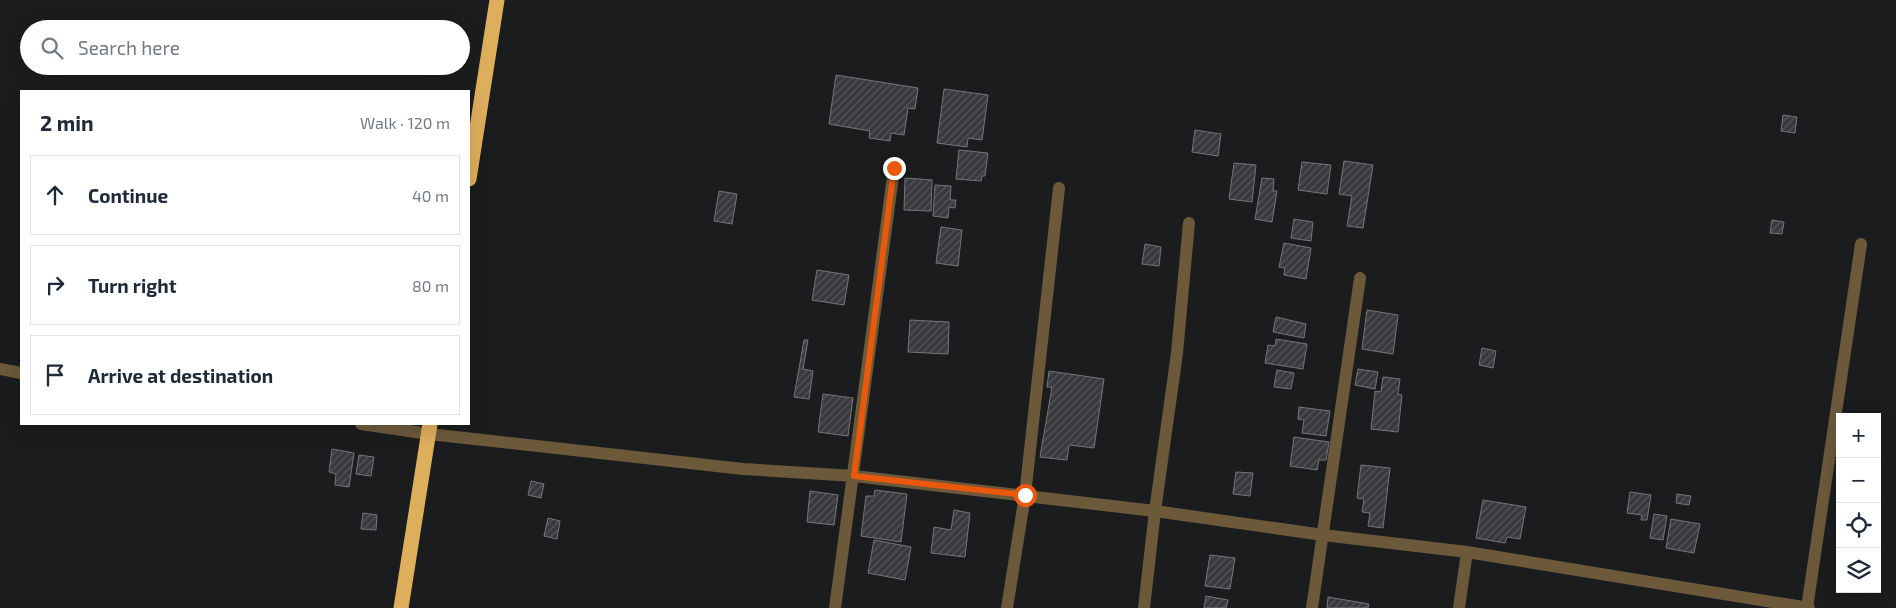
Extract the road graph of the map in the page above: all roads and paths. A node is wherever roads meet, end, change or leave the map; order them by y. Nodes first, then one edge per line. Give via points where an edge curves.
1 (497, 0) edge
2 (894, 168) dead end
3 (470, 173) edge
4 (1059, 188) dead end
5 (1189, 223) dead end
6 (1861, 244) dead end
7 (1360, 278) dead end
8 (0, 369) edge
9 (20, 372) edge
10 (375, 425) edge
11 (429, 429) edge
12 (854, 476) junction
13 (1025, 495) junction
14 (1155, 511) junction
15 (1323, 535) junction
16 (1467, 552) junction
17 (401, 608) edge
18 (835, 608) edge
19 (1007, 608) edge
20 (1144, 608) edge
21 (1312, 608) edge
22 (1459, 608) edge
23 (1808, 608) edge

1 - 3 highway
2 - 12 street
4 - 13 street
5 - 14 street via 1177,353
6 - 23 street
7 - 15 street
8 - 9 street
10 - 11 street
11 - 12 street via 742,469
11 - 17 highway
12 - 13 street
12 - 18 street
13 - 14 street
13 - 19 street
14 - 15 street
14 - 20 street
15 - 16 street
15 - 21 street
16 - 22 street
16 - 23 street

